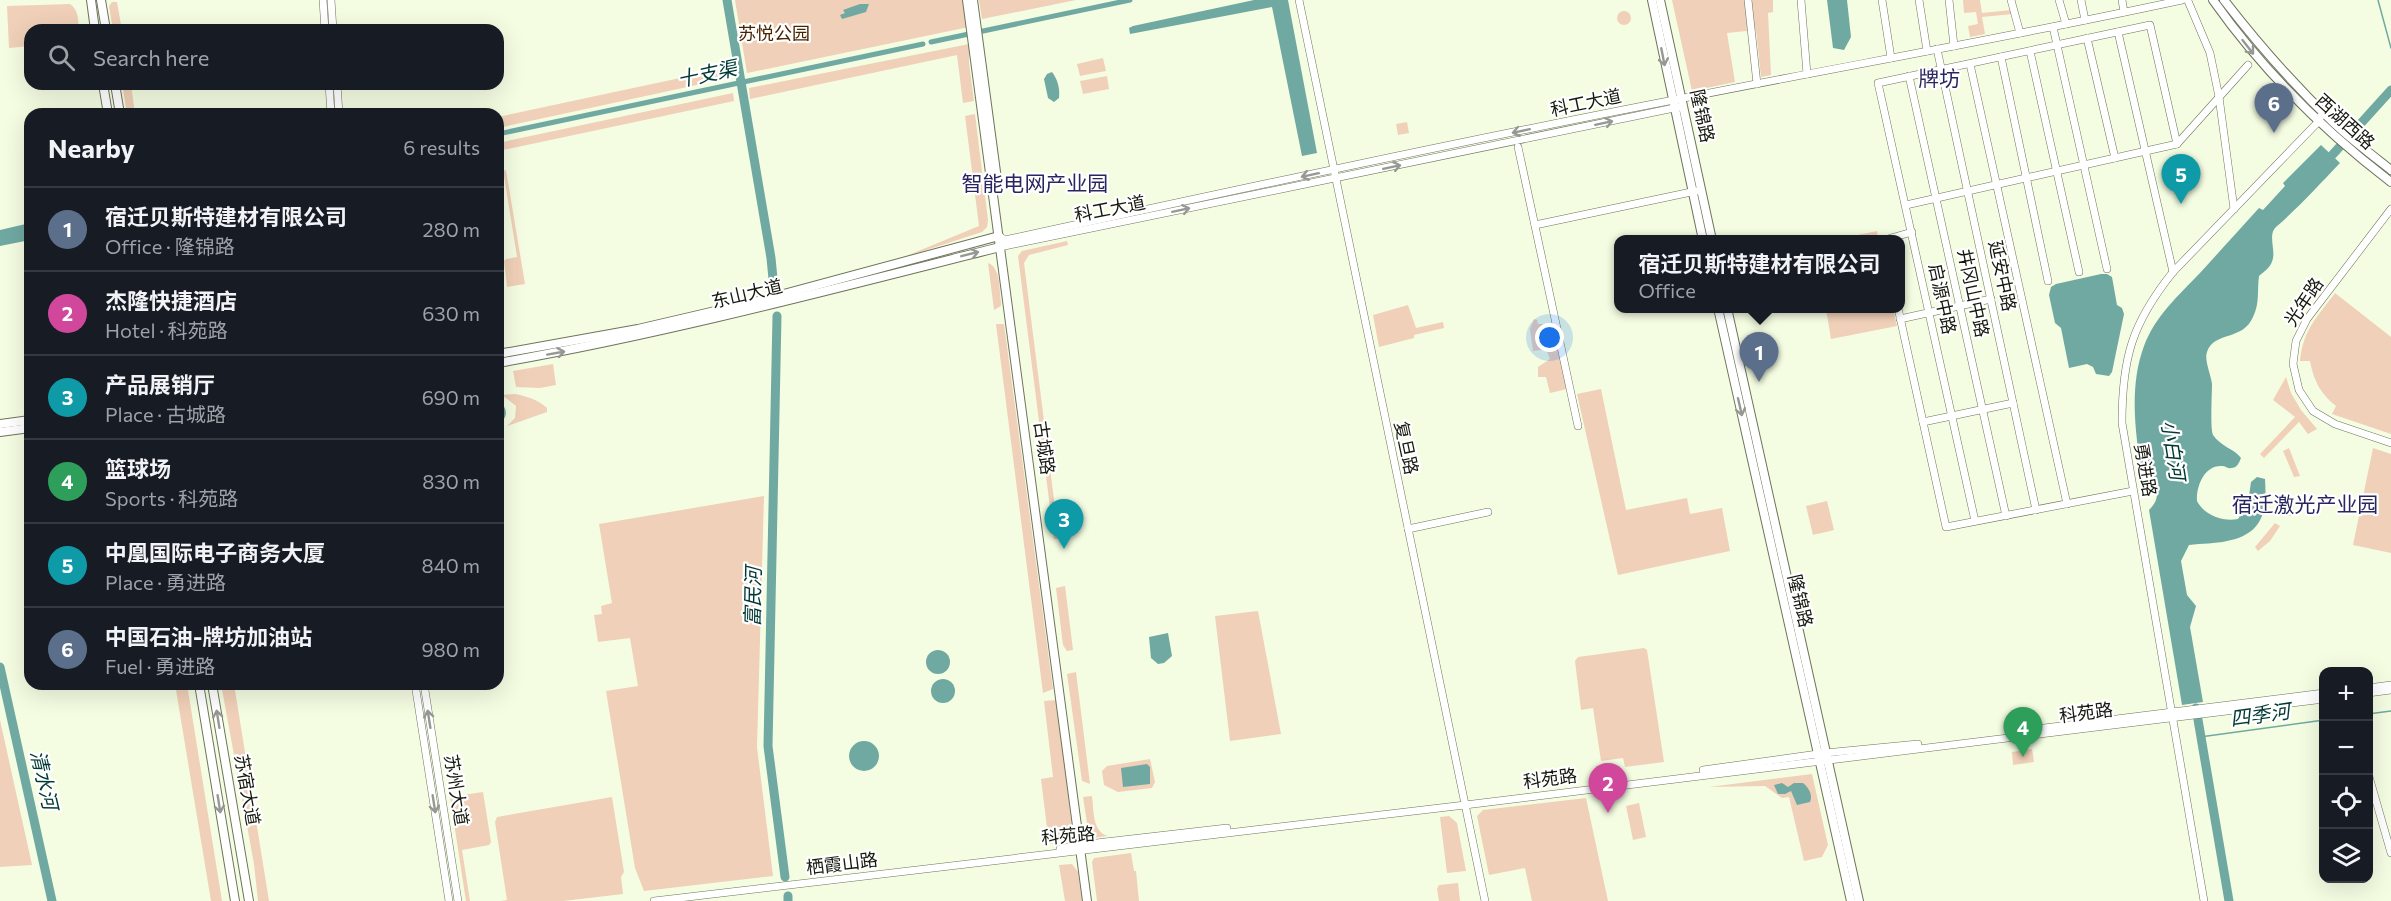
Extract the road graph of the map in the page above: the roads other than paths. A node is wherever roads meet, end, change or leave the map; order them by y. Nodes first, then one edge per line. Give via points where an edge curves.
1 (91, 0) edge
2 (101, 0) edge
3 (323, 0) edge
4 (331, 0) edge
5 (967, 0) edge
6 (974, 0) edge
7 (1299, 0) edge
8 (1652, 0) edge
9 (1660, 0) edge
10 (1748, 0) edge
11 (1801, 0) edge
12 (1882, 0) edge
13 (1920, 0) edge
14 (1949, 0) edge
15 (2011, 0) edge
16 (2059, 0) edge
17 (2080, 0) edge
18 (2122, 0) edge
19 (2213, 0) edge
20 (2224, 0) edge
21 (2185, 1) edge
22 (2124, 12) junction
23 (2085, 20) junction
24 (94, 24) edge
25 (105, 24) edge
26 (325, 24) edge
27 (333, 24) edge
28 (2066, 24) junction
29 (2053, 27) junction
30 (2118, 32) junction
31 (975, 33) junction
32 (2020, 33) junction
33 (2087, 38) junction
34 (2057, 45) junction
35 (1954, 46) junction
36 (1937, 49) junction
37 (1927, 51) junction
38 (2030, 51) junction
39 (2001, 57) junction
40 (1891, 58) junction
41 (1970, 64) junction
42 (2248, 65) dead end
43 (1942, 70) junction
44 (1807, 74) junction
45 (1910, 76) junction
46 (1757, 84) junction
47 (104, 90) edge
48 (116, 90) edge
49 (329, 90) edge
50 (337, 90) edge
51 (2219, 98) junction
52 (1682, 102) junction
53 (1672, 104) junction
54 (107, 108) edge
55 (119, 108) edge
56 (331, 108) edge
57 (338, 108) edge
58 (2323, 112) junction
59 (2318, 122) junction
60 (2177, 144) junction
61 (1518, 147) dead end
62 (2145, 151) junction
63 (2115, 158) junction
64 (2084, 164) junction
65 (1334, 169) junction
66 (2057, 170) junction
67 (2391, 170) edge
68 (2026, 177) junction
69 (1336, 178) junction
70 (2391, 182) edge
71 (1996, 184) junction
72 (1968, 190) junction
73 (1697, 191) junction
74 (1937, 198) junction
75 (1906, 205) junction
76 (2234, 209) junction
77 (2391, 209) edge
78 (1534, 225) junction
79 (1912, 232) junction
80 (1701, 235) edge
81 (1710, 235) edge
82 (1902, 235) edge
83 (1002, 242) junction
84 (2107, 269) dead end
85 (2079, 272) dead end
86 (2173, 272) junction
87 (2048, 281) dead end
88 (1991, 299) junction
89 (1960, 306) junction
90 (1930, 312) junction
91 (1719, 313) edge
92 (1728, 313) edge
93 (1899, 313) edge
94 (1900, 319) junction
95 (504, 353) edge
96 (504, 362) edge
97 (2013, 403) junction
98 (1983, 409) junction
99 (1952, 416) junction
100 (24, 421) edge
101 (1923, 422) junction
102 (0, 424) edge
103 (1578, 426) dead end
104 (24, 429) edge
105 (0, 432) edge
106 (2391, 443) edge
107 (2133, 491) junction
108 (2067, 504) junction
109 (2036, 510) junction
110 (1488, 512) dead end
111 (2006, 516) junction
112 (1975, 521) junction
113 (1408, 529) junction
114 (2391, 685) edge
115 (2373, 687) edge
116 (200, 690) edge
117 (213, 690) edge
118 (417, 690) edge
119 (425, 690) edge
120 (2391, 690) edge
121 (2373, 692) edge
122 (2319, 694) edge
123 (2319, 699) edge
124 (2207, 710) junction
125 (2176, 715) junction
126 (1822, 757) junction
127 (2369, 775) edge
128 (1465, 803) junction
129 (1083, 848) junction
130 (2391, 853) edge
131 (1034, 854) joint
132 (235, 901) edge
133 (249, 901) edge
134 (449, 901) edge
135 (458, 901) edge
136 (654, 901) edge
137 (1087, 901) edge
138 (1092, 901) edge
139 (1485, 901) edge
140 (1851, 901) edge
141 (1859, 901) edge
142 (2204, 901) edge

1 - 24 main road
2 - 25 main road
3 - 26 street
4 - 27 street
5 - 31 main road, 古城路
6 - 31 main road, 古城路
7 - 65 street, 复旦路
8 -> 53 main road, 隆锦路
9 - 52 main road, 隆锦路
10 - 46 street
11 - 44 street
12 - 40 street
13 - 37 street
14 - 35 street
15 - 32 street
16 - 28 street
17 - 23 street
18 - 22 street
19 -> 59 main road, 西湖西路 via 2255,56
20 - 58 main road, 西湖西路
21 - 22 street, 科工大道
21 - 51 street via 2210,53
22 - 23 street, 科工大道
23 - 28 street, 科工大道
28 - 29 street, 科工大道
29 - 32 street, 科工大道
29 - 34 street
30 - 33 street
30 - 60 street via 2150,25
30 - 62 street
31 - 83 main road, 古城路
32 - 35 street, 科工大道
33 - 34 street
33 - 63 street
34 - 38 street
34 - 64 street
35 - 36 street, 科工大道
36 - 37 street, 科工大道
36 - 43 street, 延安中路
37 - 40 street, 科工大道
38 - 39 street
38 - 66 street
39 - 41 street
39 - 68 street
40 - 44 street, 科工大道
41 - 43 street
41 - 71 street
42 - 51 street
43 - 45 street
43 - 72 street, 延安中路
44 - 46 street, 科工大道
45 - 74 street, 井冈山中路
45 - 75 street, 启源中路 via 1878,83
46 - 52 street, 科工大道
47 - 54 main road
48 - 55 main road
49 - 56 street
50 - 57 street
51 - 60 street
51 - 76 street
52 - 53 street, 科工大道
52 - 73 main road, 隆锦路
53 -> 65 street, 科工大道
69 -> 53 street, 科工大道
53 - 73 main road, 隆锦路
58 - 59 street, 勇进路
58 - 67 main road, 西湖西路
59 - 70 main road, 西湖西路
59 - 76 street, 勇进路
60 - 62 street
61 - 78 street
62 - 63 street
62 - 86 street
63 - 64 street
64 - 66 street
64 - 84 street
65 - 69 street, 复旦路
65 -> 83 street, 科工大道
66 - 68 street
66 - 85 street
68 - 71 street
68 - 87 street
83 -> 69 street, 科工大道
69 - 113 street, 复旦路
71 - 72 street
71 - 108 street
72 - 74 street
72 - 88 street, 延安中路
73 - 78 street
73 - 80 main road, 隆锦路
73 - 81 main road, 隆锦路
74 - 75 street
74 - 89 street, 井冈山中路
75 - 79 street, 启源中路
76 - 86 street, 勇进路
77 - 106 street, 光年路 via 2307,319 2296,341 2293,364 2299,390 2313,411 2335,424
78 - 103 street
79 - 82 street
79 - 90 street, 启源中路
83 - 95 main road, 东山大道 via 638,329
96 -> 83 main road, 东山大道 via 770,306
83 - 129 main road, 古城路
86 - 107 street, 勇进路 via 2137,327 2122,385 2122,423
88 - 89 street
88 - 97 street, 延安中路
89 - 90 street
89 - 98 street, 井冈山中路
90 - 94 street
90 - 99 street, 启源中路
91 -> 126 main road, 隆锦路
92 - 126 main road, 隆锦路
93 - 94 street
94 - 101 street
97 - 98 street
97 - 109 street, 延安中路
98 - 99 street
98 - 111 street, 井冈山中路
99 - 101 street
99 - 112 street, 启源中路
100 - 102 main road
101 - 112 street via 1946,527
104 - 105 main road
107 - 108 street
107 - 125 street, 勇进路
108 - 109 street
109 - 111 street
110 - 113 street
111 - 112 street
113 - 128 street, 复旦路
114 - 115 street
116 -> 132 main road, 苏宿大道
133 -> 117 main road, 苏宿大道
118 -> 134 street, 苏州大道
135 -> 119 street, 苏州大道
120 - 121 street
122 - 124 street, 科苑路
123 - 124 street, 科苑路
124 - 125 street, 科苑路
125 - 126 street, 科苑路
125 - 142 street, 勇进路
126 - 128 street, 科苑路
126 - 140 main road, 隆锦路
126 - 141 main road, 隆锦路
127 - 130 street
128 - 129 street, 科苑路
128 - 139 street, 复旦路
129 - 131 street, 科苑路
129 - 137 main road, 古城路
129 - 138 main road, 古城路
131 - 136 street, 栖霞山路

